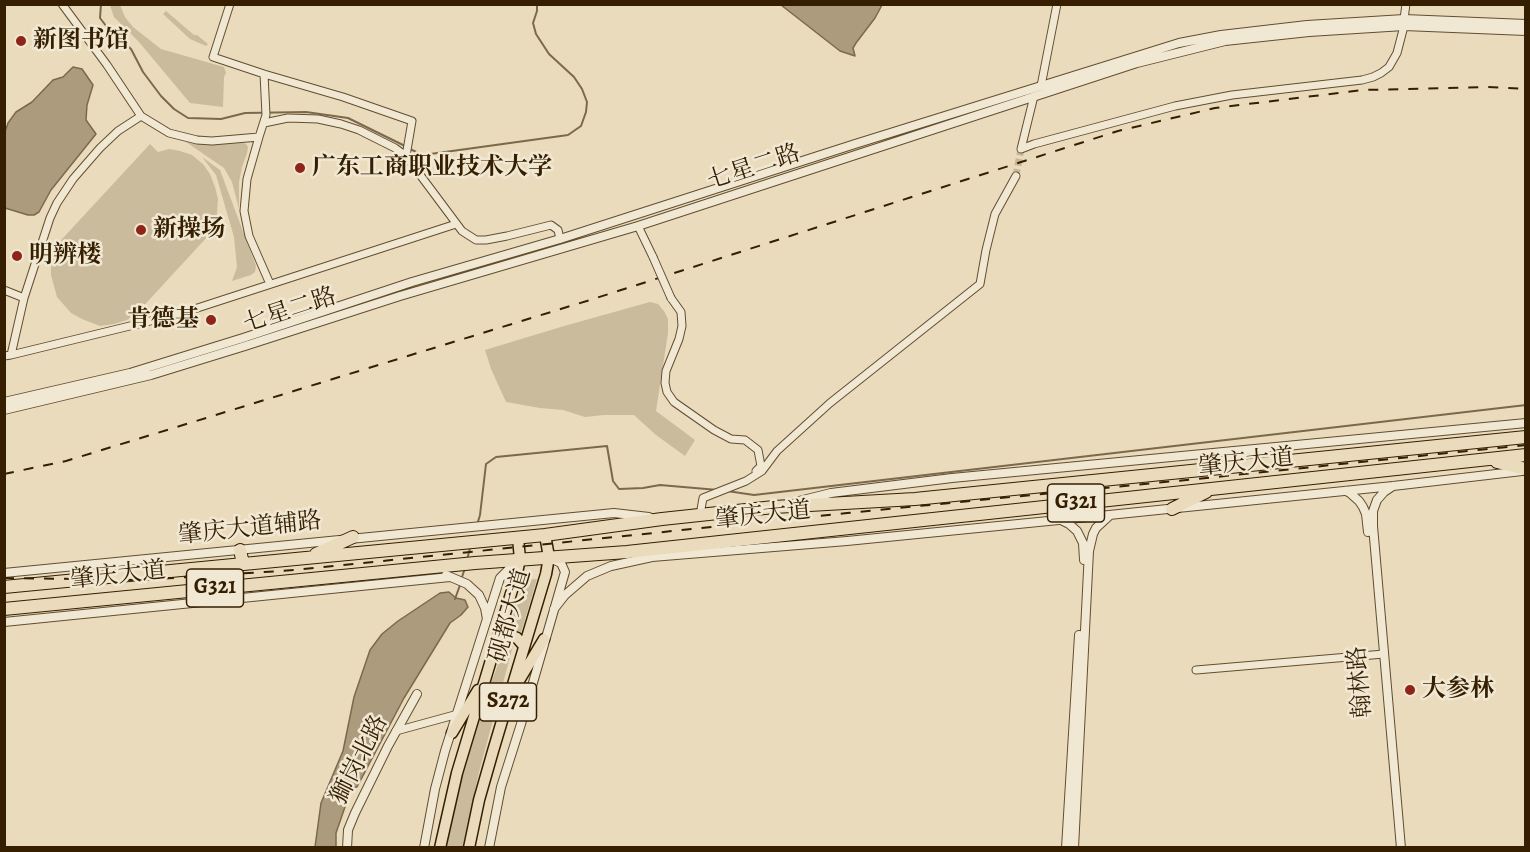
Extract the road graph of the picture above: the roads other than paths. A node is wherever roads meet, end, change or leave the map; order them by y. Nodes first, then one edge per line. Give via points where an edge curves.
1 (62, 4) edge
2 (230, 4) edge
3 (1057, 4) edge
4 (1407, 4) edge
5 (1404, 22) junction
6 (1526, 24) edge
7 (1526, 31) edge
8 (264, 74) junction
9 (1041, 86) junction
10 (1034, 96) junction
11 (141, 116) junction
12 (264, 123) junction
13 (259, 137) junction
14 (406, 156) junction
15 (1016, 176) tunnel mouth
16 (456, 224) junction
17 (638, 226) junction
18 (560, 239) junction
19 (270, 284) junction
20 (4, 290) edge
21 (399, 292) junction
22 (24, 298) junction
23 (8, 355) edge
24 (4, 402) edge
25 (4, 410) edge
26 (1526, 423) edge
27 (1526, 437) edge
28 (1526, 455) edge
29 (1488, 459) junction
30 (1526, 470) edge
31 (747, 481) junction
32 (1393, 486) junction
33 (1215, 488) junction
34 (1346, 491) junction
35 (774, 507) junction
36 (1172, 508) junction
37 (700, 515) junction
38 (1109, 515) junction
39 (1369, 516) junction
40 (662, 519) junction
41 (1060, 520) junction
42 (545, 535) junction
43 (353, 537) junction
44 (518, 538) junction
45 (678, 546) junction
46 (240, 550) junction
47 (627, 552) junction
48 (549, 557) junction
49 (652, 557) junction
50 (308, 558) junction
51 (520, 559) junction
52 (243, 564) junction
53 (426, 567) junction
54 (451, 571) junction
55 (4, 573) edge
56 (393, 582) junction
57 (4, 587) edge
58 (4, 609) edge
59 (554, 609) junction
60 (4, 622) edge
61 (487, 623) junction
62 (498, 638) junction
63 (544, 639) junction
64 (524, 646) junction
65 (1381, 654) junction
66 (1196, 670) dead end
67 (486, 677) junction
68 (417, 694) dead end
69 (510, 695) junction
70 (458, 714) junction
71 (396, 731) junction
72 (452, 733) junction
73 (347, 848) edge
74 (424, 848) edge
75 (440, 848) edge
76 (469, 848) edge
77 (489, 848) edge
78 (1066, 848) edge
79 (1074, 848) edge
80 (1396, 848) edge
81 (1401, 848) edge

1 - 11 street
2 - 8 street via 213,57
3 - 9 street
4 - 5 street
5 - 6 street, 七星二路
5 - 7 street, 七星二路
5 - 9 street, 七星二路 via 1307,25 1200,39
5 - 10 street, 七星二路 via 1225,41 1137,63
5 - 10 street via 1397,53 1389,67 1373,77 1175,106 1021,149
8 - 12 street
8 - 14 street via 412,122
9 - 18 street, 七星二路
10 - 17 street, 七星二路
11 - 13 street via 169,133 197,140
11 - 22 street via 100,147 64,192 50,218
12 - 13 street
12 - 14 street via 288,118 341,124
13 - 19 street via 245,188 244,211 249,236
14 - 16 street
15 - 31 street via 995,214 980,284 821,410 762,471
16 - 18 street via 476,240 551,225 558,230
16 - 19 street
17 - 21 street, 七星二路
17 - 31 street, bridge via 681,312 679,339 666,371 667,392 674,402 714,430 731,439 745,440 758,450 761,466
18 - 21 street, 七星二路
19 - 23 street via 179,314
20 - 22 street
21 - 24 street, 七星二路 via 130,373
21 - 25 street, 七星二路 via 151,375
22 - 23 street
26 - 35 street via 952,478 831,493
27 - 35 highway, 肇庆大道 / G321 via 915,499
28 - 29 highway, 肇庆大道 / G321
29 - 30 highway
29 - 33 highway, 肇庆大道 / G321
30 - 32 street
31 - 37 street via 703,498
32 - 34 street
32 - 39 street via 1377,500
33 - 36 highway
33 - 45 highway, 肇庆大道 / G321
34 - 36 street
34 - 39 street
35 - 37 highway, 肇庆大道 / G321
36 - 38 street
37 - 40 highway, 肇庆大道 / G321
38 - 41 street
38 - 79 street via 1096,528 1089,551
39 - 65 street, 翰林路
40 - 42 highway, 肇庆大道 / G321
40 - 43 street, 肇庆大道辅路 via 614,513
41 - 49 street
41 - 78 street via 1077,531 1084,554
42 - 44 highway, 肇庆大道 / G321
42 - 48 main road, 砚都大道 / S272
43 - 46 street, 肇庆大道辅路
43 - 50 highway
44 - 50 highway, 肇庆大道 / G321
44 - 51 main road, 砚都大道 / S272
45 - 47 highway, 肇庆大道 / G321
45 - 49 street
46 - 52 highway
46 - 55 street, 肇庆大道辅路
47 - 48 highway, 肇庆大道 / G321
47 - 49 street
48 - 51 highway, 肇庆大道 / G321
48 - 59 street via 561,563 565,572
48 - 64 main road, 砚都大道 / S272
49 - 59 street via 587,576
50 - 52 highway, 肇庆大道 / G321
51 - 54 highway, 肇庆大道 / G321 via 475,562
51 - 61 street via 500,578
51 - 62 main road, 砚都大道 / S272
52 - 57 highway, 肇庆大道 / G321
53 - 54 highway, 肇庆大道 / G321
53 - 56 street
53 - 58 highway, 肇庆大道 / G321
54 - 56 street
54 - 61 street via 479,595
56 - 60 street
59 - 63 street
61 - 70 street
62 - 64 main road via 512,636
62 - 67 main road, 砚都大道 / S272
63 - 69 main road
63 - 77 street via 501,787
64 - 69 main road, 砚都大道 / S272
65 - 66 street
65 - 80 street, 翰林路
65 - 81 street, 翰林路
67 - 72 main road
67 - 75 main road, 砚都大道 / S272 via 457,773
68 - 71 street, 獅岗北路
69 - 76 main road, 砚都大道 / S272
70 - 71 street
70 - 72 street
71 - 73 street, 獅岗北路 via 355,813 348,830
72 - 74 street via 435,789

